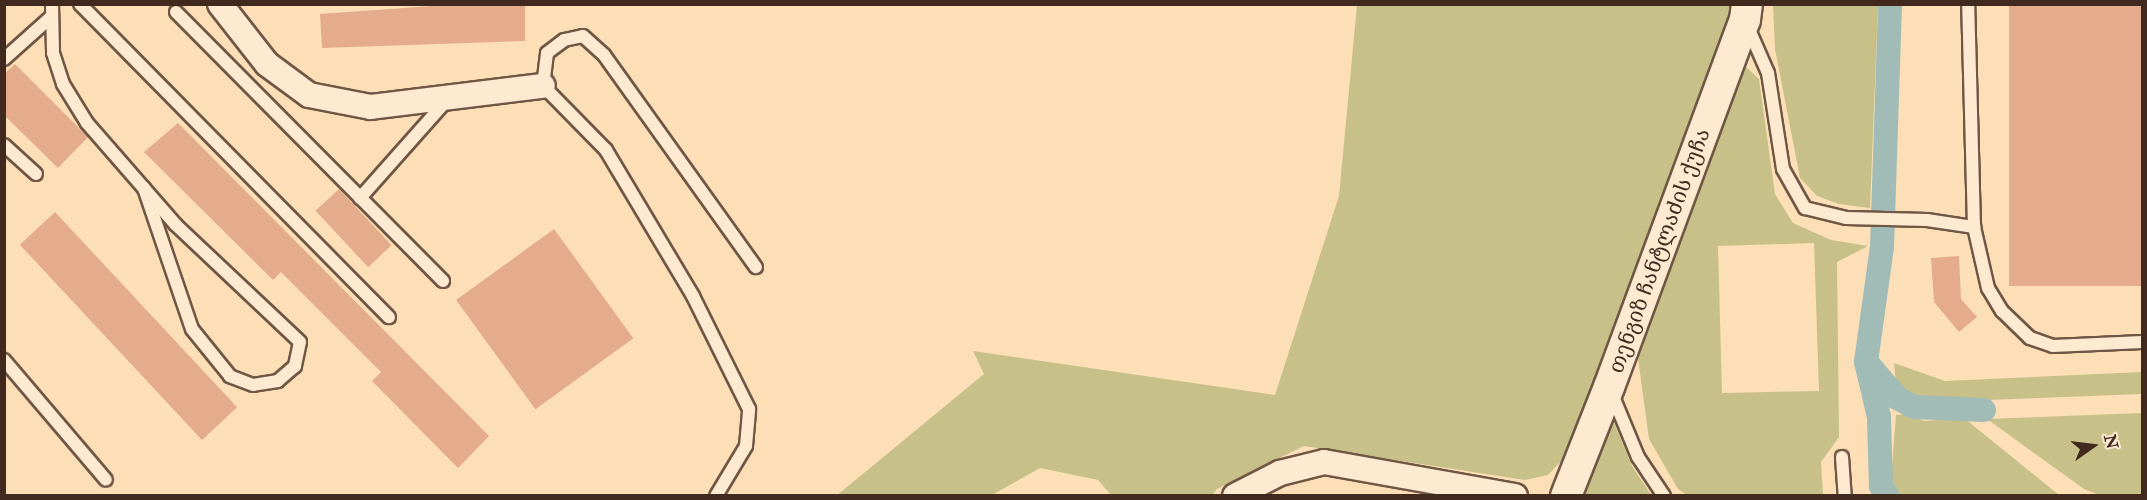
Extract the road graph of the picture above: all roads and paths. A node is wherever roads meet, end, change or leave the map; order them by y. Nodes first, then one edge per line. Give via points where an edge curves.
1 (52, 4) edge
2 (80, 4) edge
3 (220, 4) edge
4 (1968, 4) edge
5 (176, 12) dead end
6 (1746, 12) edge
7 (51, 18) junction
8 (4, 59) edge
9 (543, 86) junction
10 (449, 97) junction
11 (4, 145) edge
12 (36, 174) dead end
13 (144, 188) junction
14 (360, 198) junction
15 (1974, 227) junction
16 (756, 267) dead end
17 (443, 281) dead end
18 (388, 317) dead end
19 (2142, 342) edge
20 (4, 360) edge
21 (1609, 387) junction
22 (1842, 457) dead end
23 (106, 480) dead end
24 (716, 495) edge
25 (1234, 495) edge
26 (1515, 495) edge
27 (1566, 495) edge
28 (1664, 495) edge
29 (1845, 495) edge

1 - 7 lane
2 - 18 lane
3 - 10 street via 267,64 309,95 371,107
4 - 15 lane
5 - 14 lane
6 - 15 lane via 1768,73 1783,169 1805,208 1846,218 1923,220
6 - 21 street, თენგიზ ჩანტლაძის ქუჩა
7 - 8 lane
7 - 13 lane via 53,53 63,84 87,123
9 - 10 street
9 - 16 lane via 547,53 564,40 584,36 604,56
9 - 24 lane via 606,150 693,296 749,409 746,446
10 - 14 lane
11 - 12 lane
13 - 13 lane via 177,225 300,342 295,366 278,381 253,386 231,376 192,329
14 - 17 lane
15 - 19 lane via 1988,288 2002,311 2030,338 2053,346
20 - 23 lane
21 - 27 street, თენგიზ ჩანტლაძის ქუჩა
21 - 28 lane via 1638,458
22 - 29 lane
25 - 26 street via 1280,473 1324,462

